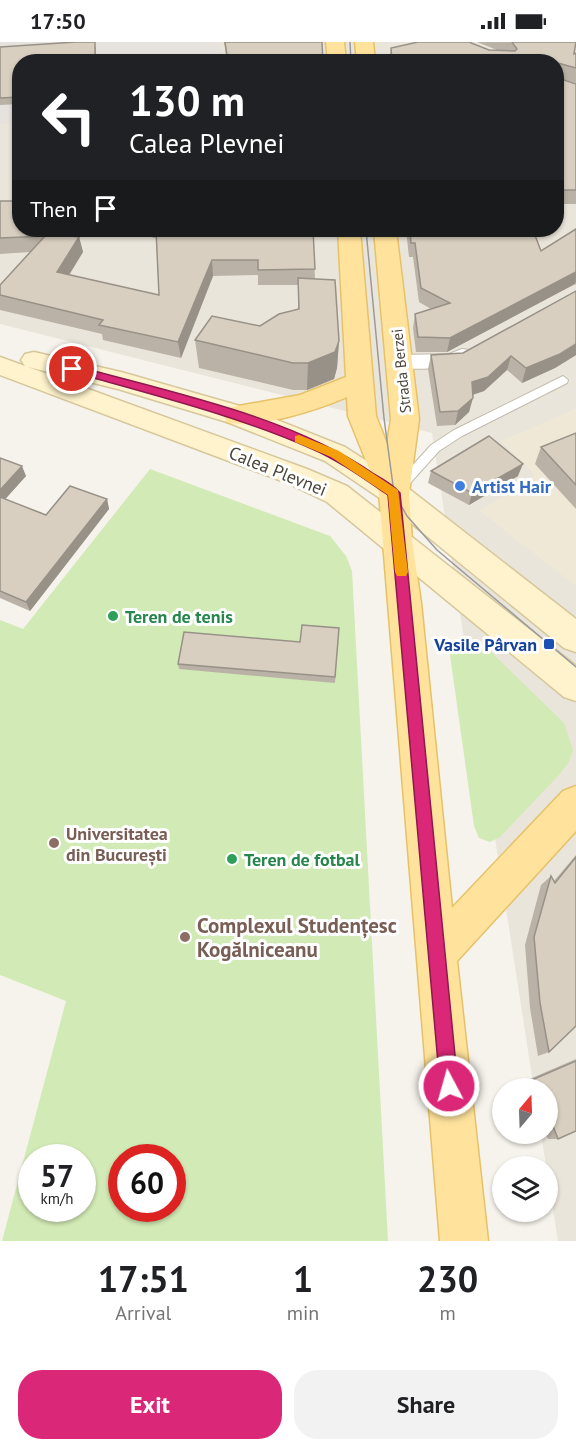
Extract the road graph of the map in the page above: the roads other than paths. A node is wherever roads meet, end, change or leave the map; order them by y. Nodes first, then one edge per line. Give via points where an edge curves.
1 (350, 237) edge
2 (386, 237) edge
3 (473, 348) edge
4 (0, 351) edge
5 (400, 362) junction
6 (0, 366) edge
7 (563, 380) dead end
8 (360, 381) junction
9 (237, 416) junction
10 (394, 493) junction
11 (397, 541) junction
12 (576, 638) edge
13 (576, 686) edge
14 (576, 804) edge
15 (436, 954) junction
16 (464, 1241) edge

1 - 8 main road
2 - 5 main road, Strada Berzei
3 - 5 street via 452,360
4 - 9 main road, Calea Plevnei via 121,381
5 - 10 main road, Strada Berzei via 405,419
6 - 11 main road, Calea Plevnei via 317,484 337,494
7 - 10 lane via 435,448
8 - 9 main road via 303,405
8 - 10 main road via 362,416
9 - 10 main road, Calea Plevnei via 335,454
10 - 11 main road
10 - 12 main road, Calea Plevnei
11 - 13 main road, Calea Plevnei
11 - 15 main road
14 - 15 main road
15 - 16 main road

